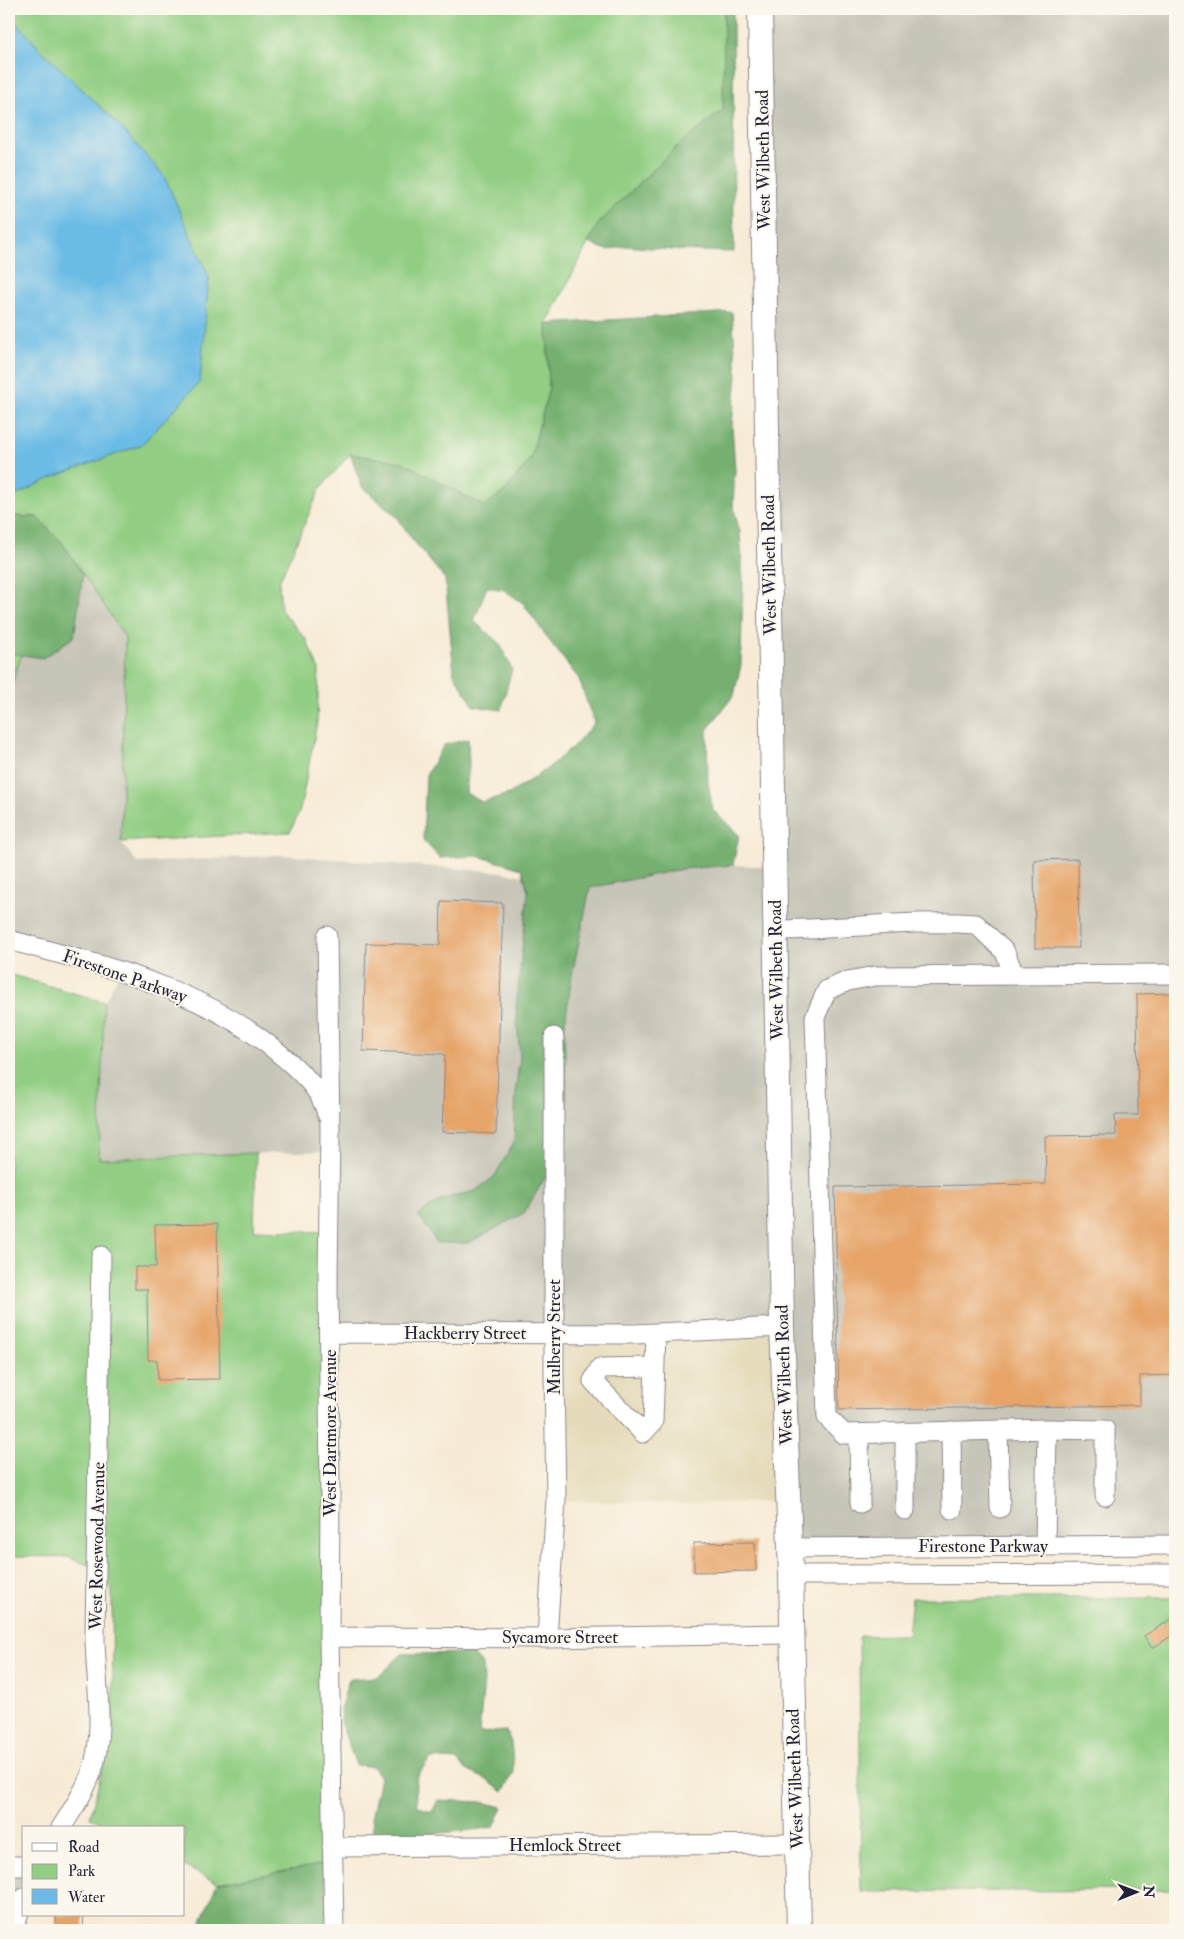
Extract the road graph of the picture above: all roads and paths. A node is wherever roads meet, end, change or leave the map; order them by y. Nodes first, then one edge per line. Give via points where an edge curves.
1 (760, 9) edge
2 (775, 930) junction
3 (326, 936) dead end
4 (9, 940) edge
5 (1175, 974) edge
6 (1014, 975) junction
7 (554, 1037) dead end
8 (330, 1132) junction
9 (102, 1256) dead end
10 (782, 1327) junction
11 (329, 1333) junction
12 (656, 1333) junction
13 (554, 1334) junction
14 (655, 1367) dead end
15 (1047, 1429) junction
16 (998, 1430) junction
17 (951, 1431) junction
18 (905, 1432) junction
19 (859, 1434) junction
20 (1105, 1496) dead end
21 (860, 1503) dead end
22 (1000, 1508) dead end
23 (952, 1509) dead end
24 (905, 1510) dead end
25 (1045, 1545) junction
26 (1175, 1545) edge
27 (790, 1548) junction
28 (1175, 1574) edge
29 (791, 1575) junction
30 (792, 1634) junction
31 (329, 1637) junction
32 (547, 1638) junction
33 (62, 1826) edge
34 (797, 1844) junction
35 (332, 1846) junction
36 (9, 1866) edge
37 (22, 1866) edge
38 (22, 1903) edge
39 (13, 1930) edge
40 (334, 1930) edge
41 (799, 1930) edge

1 - 2 main road, West Wilbeth Road
2 - 6 street via 942,922 976,924 1006,952
2 - 10 main road, West Wilbeth Road
3 - 8 street, West Dartmore Avenue
4 - 8 street, Firestone Parkway via 145,979 187,996 242,1025 304,1075 315,1088 326,1109
5 - 6 street
6 - 19 street via 875,976 848,981 827,990 815,1017 827,1418 844,1434
7 - 13 street, Mulberry Street
8 - 11 street, West Dartmore Avenue
9 - 33 street, West Rosewood Avenue via 96,1749 92,1771
10 - 12 street, Hackberry Street
10 - 27 main road, West Wilbeth Road
11 - 13 street, Hackberry Street
11 - 31 street, West Dartmore Avenue
12 - 13 street, Hackberry Street
12 - 14 street
13 - 32 street, Mulberry Street via 556,1500
15 - 16 street
15 - 20 street via 1105,1430
15 - 25 street
16 - 17 street
16 - 22 street
17 - 18 street
17 - 23 street
18 - 19 street
18 - 24 street
19 - 21 street
25 - 26 street, Firestone Parkway
25 - 27 street, Firestone Parkway
27 - 29 main road, West Wilbeth Road
28 - 29 street, Firestone Parkway
29 - 30 main road, West Wilbeth Road
30 - 32 street, Sycamore Street
30 - 34 main road, West Wilbeth Road
31 - 32 street, Sycamore Street
31 - 35 street, West Dartmore Avenue
34 - 35 street, Hemlock Street
34 - 41 main road, West Wilbeth Road
35 - 40 street, West Dartmore Avenue
36 - 37 street
38 - 39 street

